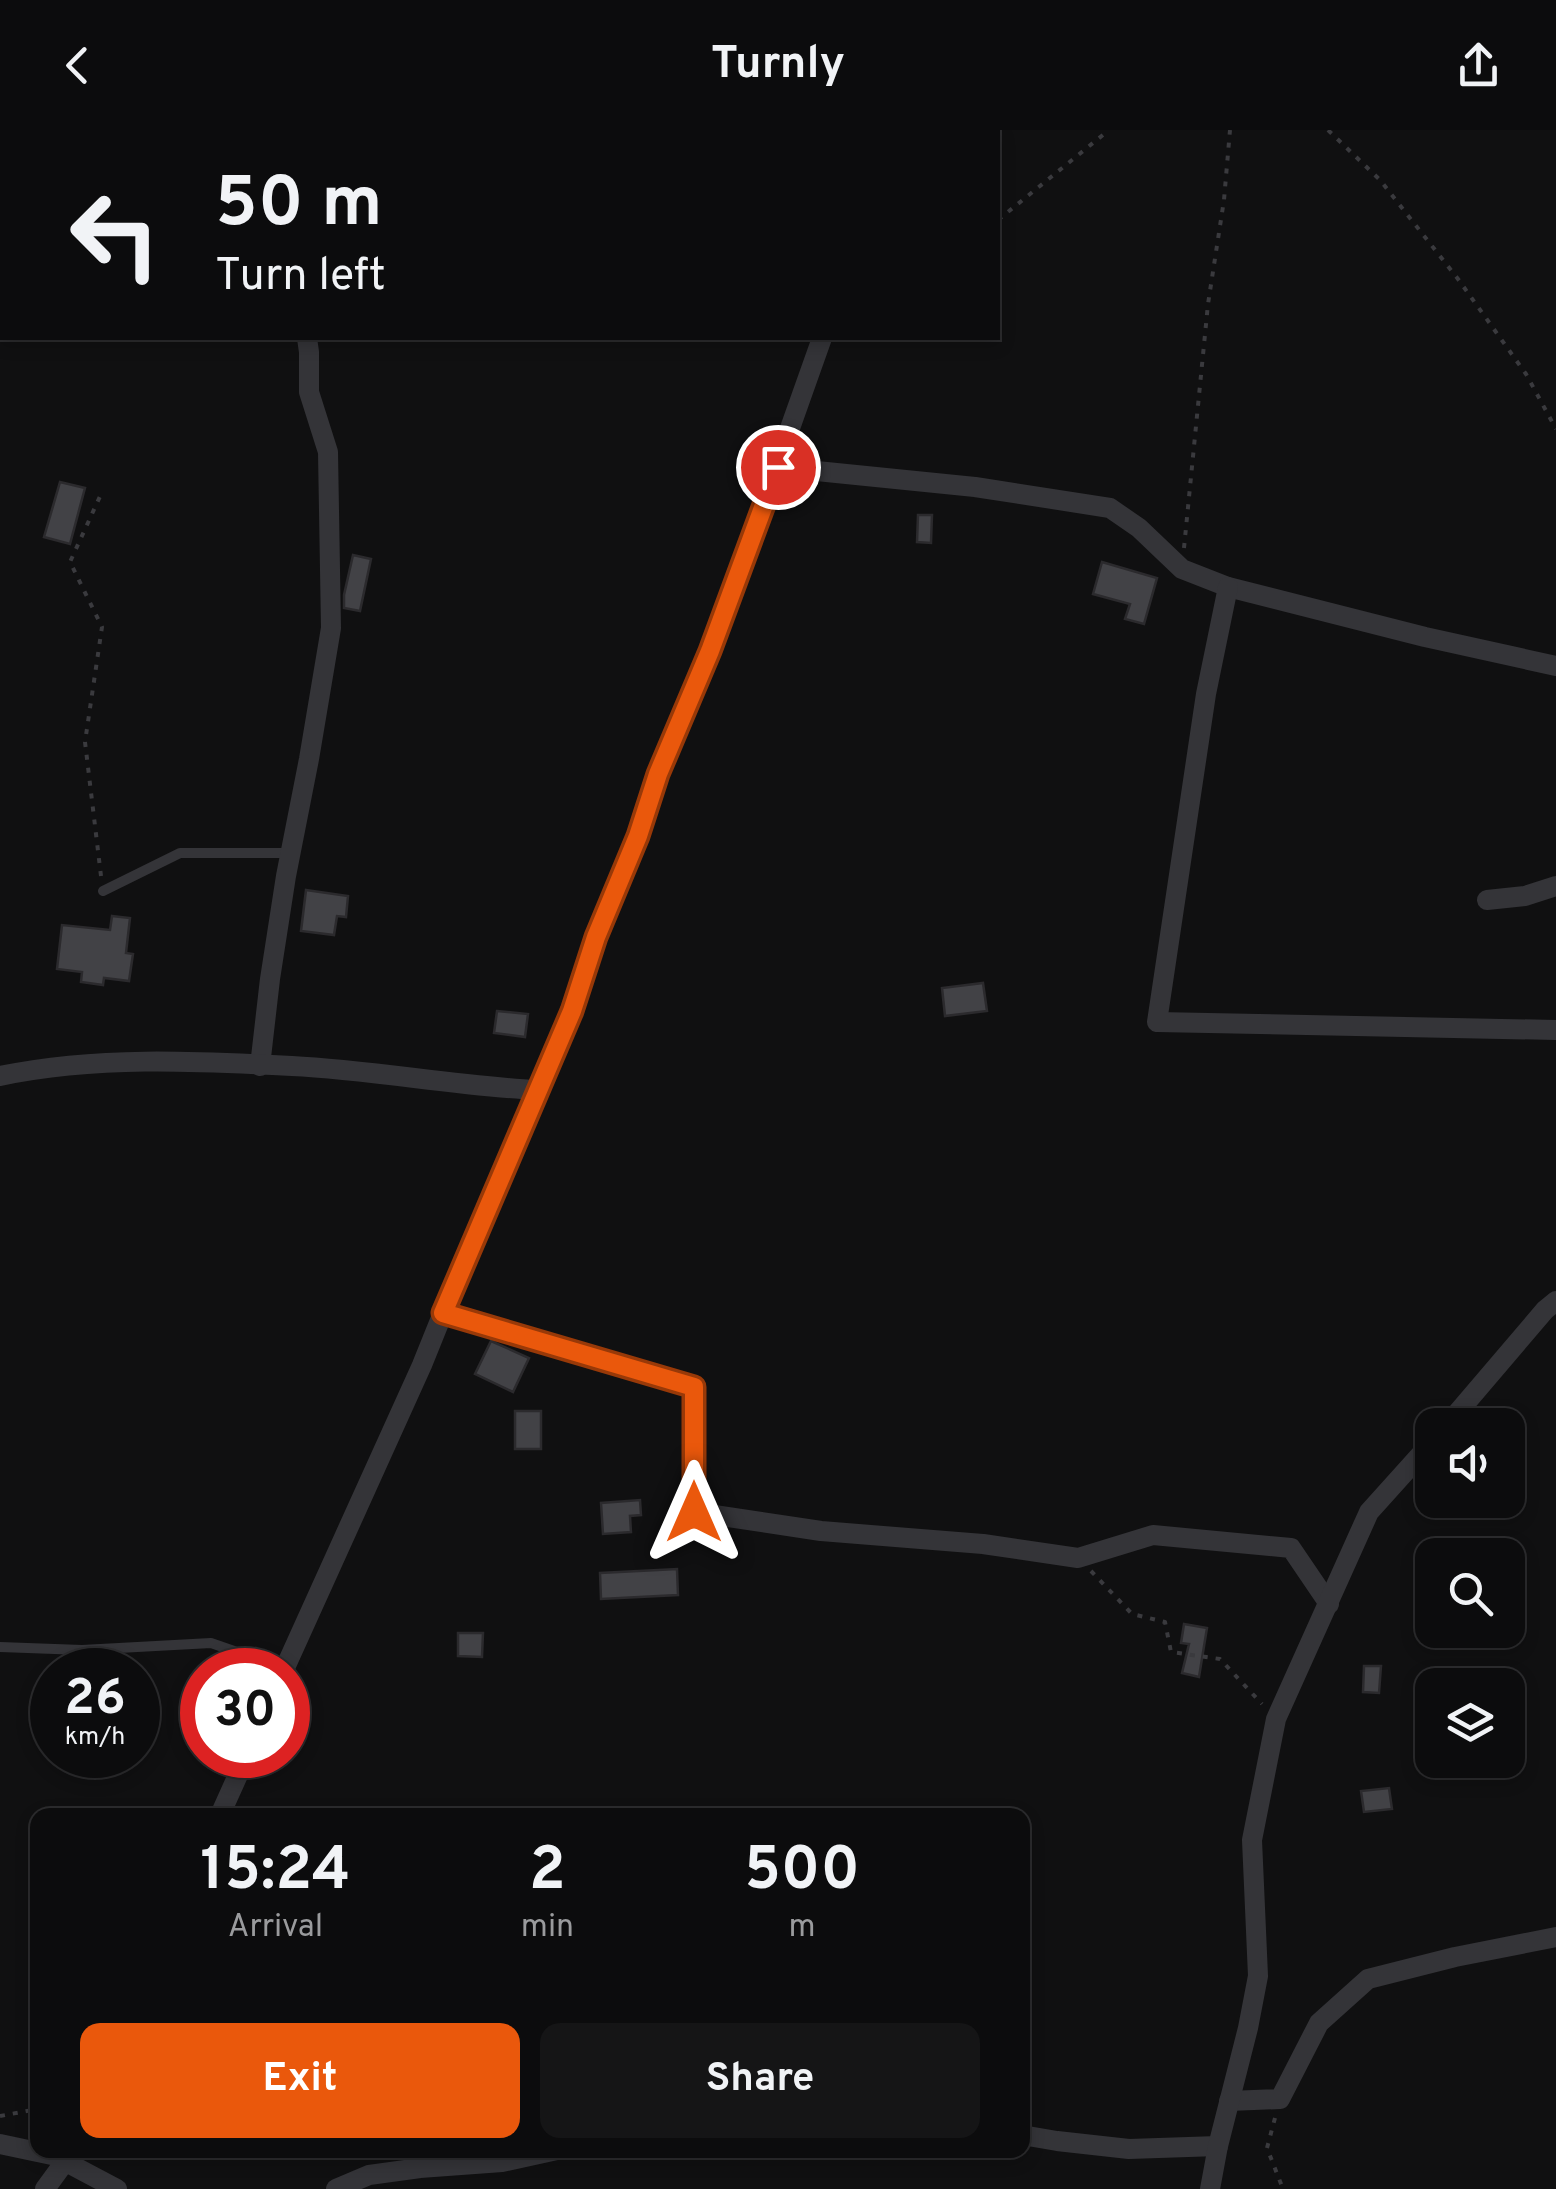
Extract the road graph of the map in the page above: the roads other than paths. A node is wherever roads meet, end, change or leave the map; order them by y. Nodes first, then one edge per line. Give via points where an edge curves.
1 (307, 340) edge
2 (821, 340) edge
3 (778, 467) junction
4 (1228, 587) junction
5 (1556, 666) edge
6 (291, 852) junction
7 (1556, 886) edge
8 (102, 891) road end
9 (1487, 900) dead end
10 (1556, 1030) edge
11 (260, 1066) junction
12 (0, 1076) edge
13 (537, 1090) junction
14 (1556, 1301) edge
15 (443, 1313) junction
16 (1461, 1408) edge
17 (1415, 1461) edge
18 (1329, 1604) junction
19 (0, 1647) edge
20 (225, 1648) edge
21 (295, 1648) edge
22 (237, 1778) edge
23 (223, 1808) edge
24 (1556, 1937) edge
25 (1229, 2101) junction
26 (1030, 2136) edge
27 (0, 2144) edge
28 (1218, 2146) junction
29 (30, 2150) edge
30 (69, 2158) edge
31 (73, 2158) edge
32 (520, 2158) edge
33 (46, 2189) edge
34 (117, 2189) edge
35 (336, 2189) edge
36 (1210, 2189) edge

1 - 6 street via 309,392 328,452 330,628
2 - 3 street
3 - 4 street via 976,486 1110,508 1182,570
3 - 13 street
4 - 5 street
4 - 10 street via 1157,1022
6 - 8 lane via 180,853
6 - 11 street
7 - 9 street
11 - 12 street via 180,1060 47,1066
11 - 13 street
13 - 15 street
14 - 16 street
15 - 18 street via 694,1387 694,1512 1078,1558 1153,1535 1291,1548
15 - 21 street
17 - 18 street via 1370,1512
18 - 25 street via 1276,1719 1252,1840 1258,1976
19 - 20 lane
22 - 23 street
24 - 25 street via 1368,1978 1320,2023 1280,2099
25 - 28 street
26 - 28 street via 1129,2149
27 - 29 street
28 - 36 street
30 - 33 street
31 - 34 street
32 - 35 street via 369,2175

